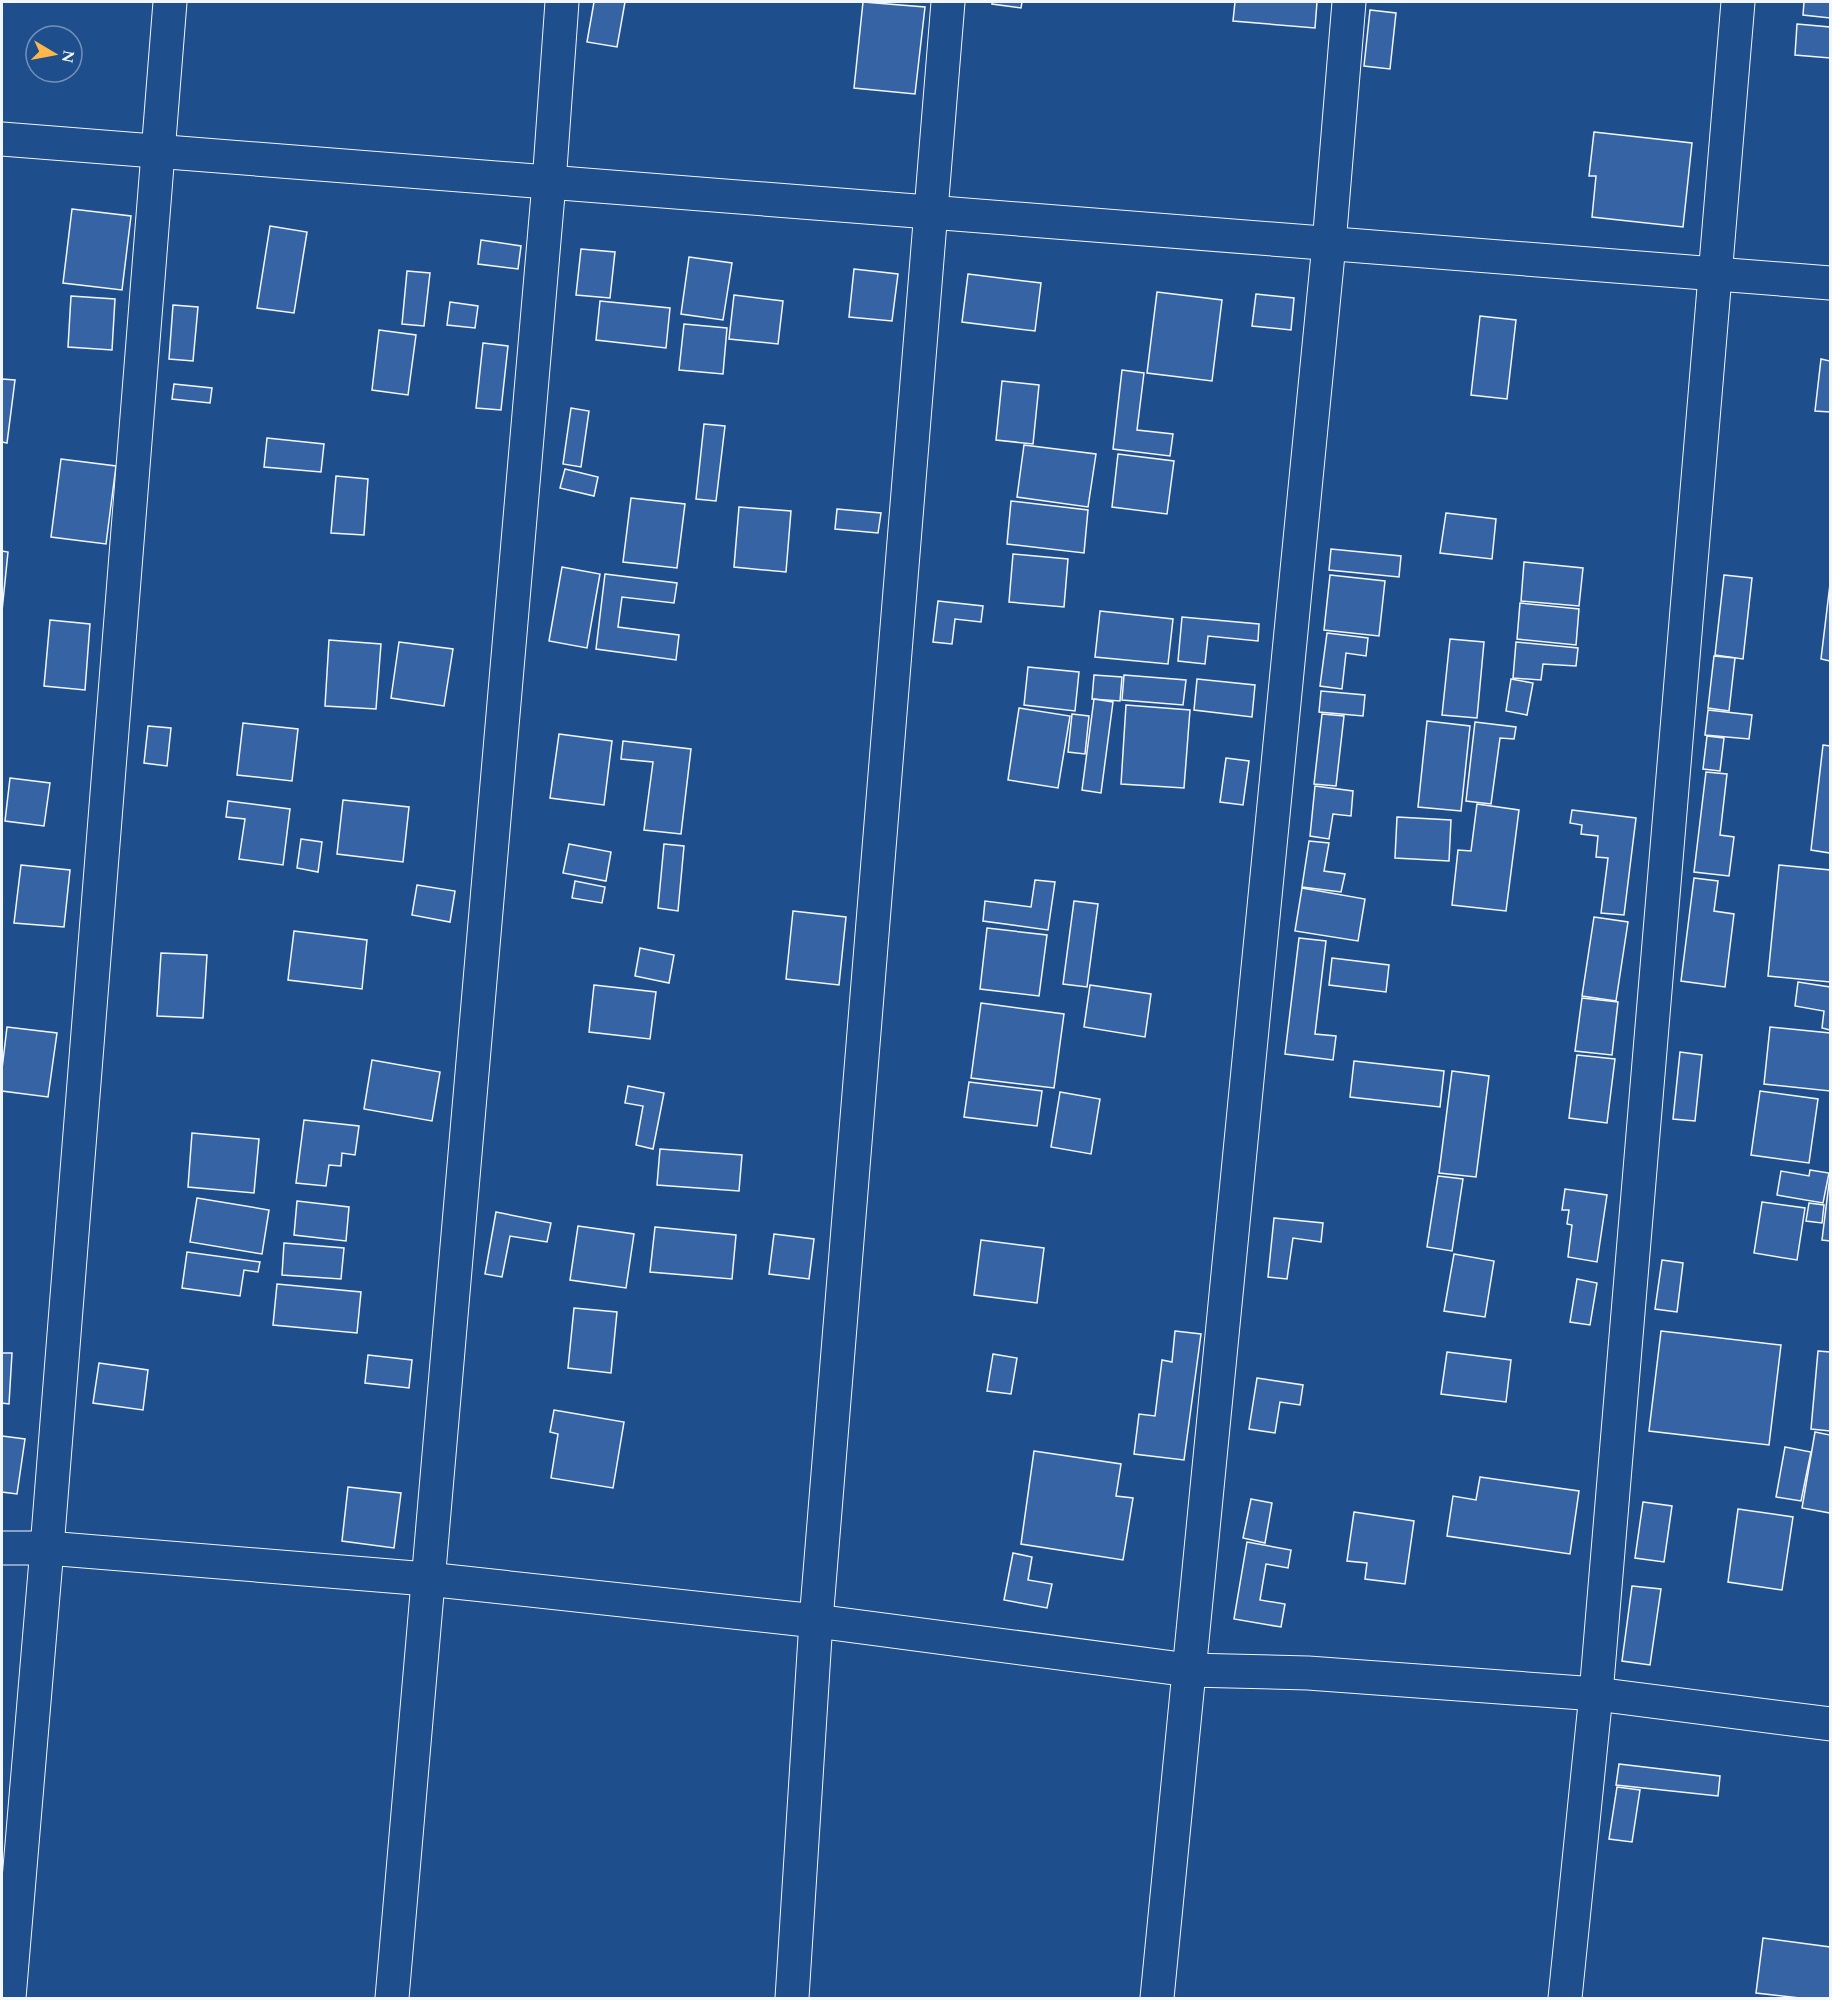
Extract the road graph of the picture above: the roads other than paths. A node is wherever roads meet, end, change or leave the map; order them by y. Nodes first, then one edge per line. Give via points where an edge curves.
1 (170, 2) edge
2 (562, 2) edge
3 (948, 2) edge
4 (1349, 2) edge
5 (1737, 2) edge
6 (2, 139) edge
7 (158, 152) junction
8 (549, 183) junction
9 (931, 213) junction
10 (1329, 244) junction
11 (1715, 274) junction
12 (1830, 283) edge
13 (2, 1548) edge
14 (47, 1548) junction
15 (428, 1579) junction
16 (816, 1621) junction
17 (1189, 1670) junction
18 (1596, 1694) junction
19 (1830, 1724) edge
20 (9, 1998) edge
21 (392, 1998) edge
22 (792, 1998) edge
23 (1157, 1998) edge
24 (1565, 1998) edge

1 - 7 street
2 - 8 street
3 - 9 street
4 - 10 street
5 - 11 street
6 - 7 street
7 - 8 street
7 - 14 street
8 - 9 street
8 - 15 street
9 - 10 street
9 - 16 street
10 - 11 street
10 - 17 street
11 - 12 street
11 - 18 street
13 - 14 street
14 - 15 street
14 - 20 street
15 - 16 street
15 - 21 street
16 - 17 street
16 - 22 street
17 - 18 street via 1308,1673
17 - 23 street
18 - 19 street
18 - 24 street

